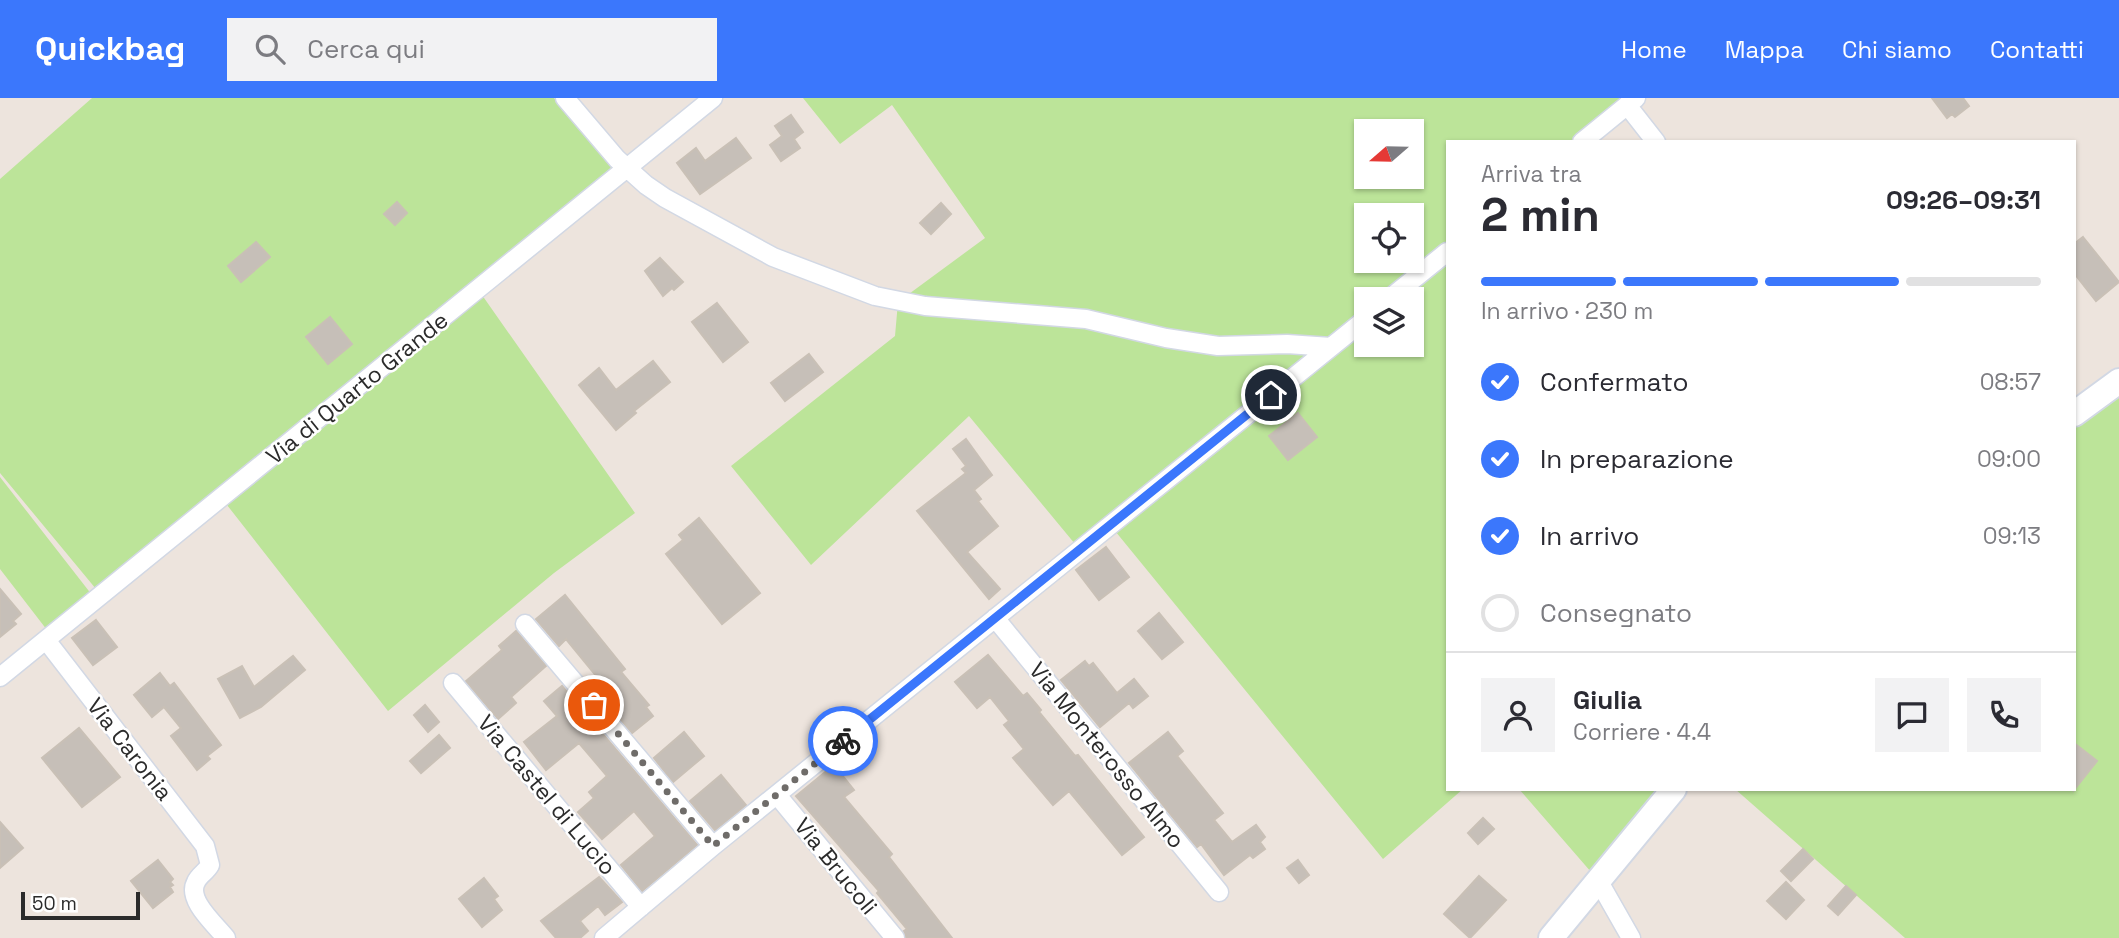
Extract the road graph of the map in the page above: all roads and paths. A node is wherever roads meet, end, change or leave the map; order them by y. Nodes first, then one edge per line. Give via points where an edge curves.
1 (565, 98) edge
2 (713, 98) edge
3 (1631, 102) edge
4 (1584, 140) edge
5 (1655, 140) edge
6 (627, 169) junction
7 (1446, 253) edge
8 (1404, 287) edge
9 (1354, 328) edge
10 (1331, 347) junction
11 (2119, 381) edge
12 (2076, 413) edge
13 (995, 618) junction
14 (525, 624) dead end
15 (46, 640) junction
16 (0, 677) edge
17 (453, 683) dead end
18 (1672, 791) edge
19 (777, 794) junction
20 (713, 846) junction
21 (1598, 880) junction
22 (1220, 892) dead end
23 (641, 907) junction
24 (226, 938) edge
25 (604, 938) edge
26 (895, 938) edge
27 (1551, 938) edge
28 (1631, 938) edge

1 - 6 street
2 - 6 street, Via di Quarto Grande
3 - 4 street
3 - 5 street
6 - 10 street via 673,204 748,245 875,296 925,306 1086,319 1217,346
6 - 15 street, Via di Quarto Grande
7 - 8 street
9 - 10 street
10 - 13 street
11 - 12 main road
13 - 19 street
13 - 22 street, Via Monterosso Almo
14 - 20 street
15 - 16 street, Via di Quarto Grande
15 - 24 street, Via Caronia via 205,846 210,861 196,881 194,893
17 - 23 street, Via Castel di Lucio
18 - 21 main road
19 - 20 street
19 - 26 street, Via Brucoli
20 - 23 street
21 - 27 main road
21 - 28 street
23 - 25 street

